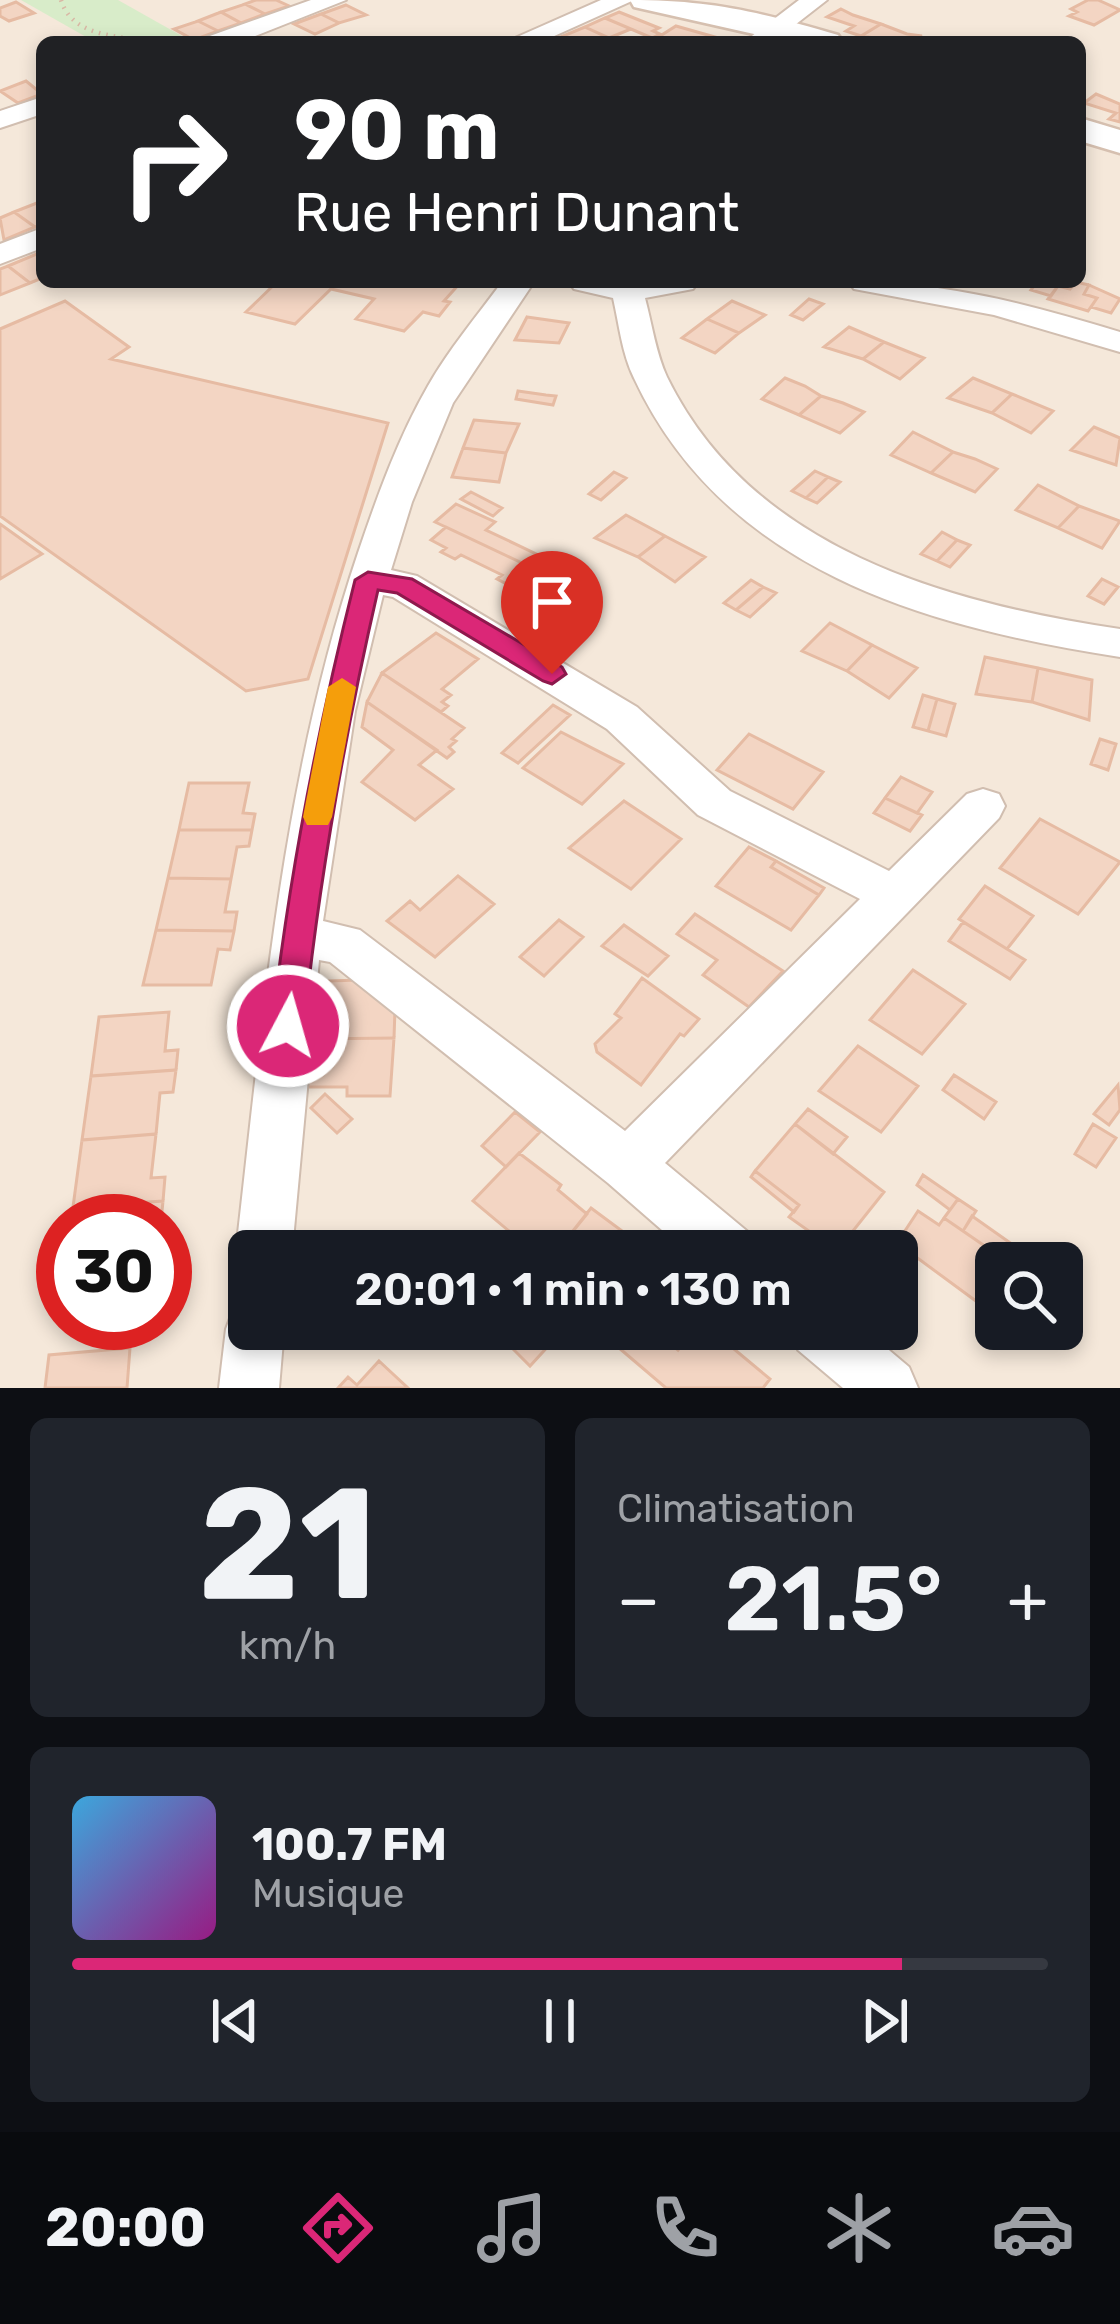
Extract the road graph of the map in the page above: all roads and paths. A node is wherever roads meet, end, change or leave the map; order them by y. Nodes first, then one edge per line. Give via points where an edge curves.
1 (61, 0) edge
2 (334, 0) edge
3 (622, 0) edge
4 (646, 0) edge
5 (815, 0) edge
6 (766, 34) edge
7 (117, 36) edge
8 (233, 36) edge
9 (534, 36) edge
10 (36, 107) edge
11 (0, 120) edge
12 (1086, 131) edge
13 (1120, 142) edge
14 (36, 240) edge
15 (0, 255) edge
16 (514, 288) edge
17 (610, 288) edge
18 (649, 288) edge
19 (898, 288) edge
20 (627, 292) junction
21 (1120, 342) edge
22 (368, 580) junction
23 (1120, 643) edge
24 (983, 806) dead end
25 (894, 895) junction
26 (298, 935) junction
27 (628, 1165) junction
28 (266, 1230) edge
29 (704, 1230) edge
30 (253, 1350) edge
31 (844, 1350) edge
32 (249, 1388) edge
33 (888, 1388) edge

1 - 7 path via 66,17 84,29
2 - 8 street
3 - 9 street
4 - 6 street
5 - 6 street
10 - 11 street
12 - 13 street
14 - 15 street
16 - 22 street via 437,399
17 - 20 street
18 - 20 street
19 - 21 street via 999,306
20 - 23 street via 637,346 664,412 754,511 837,566 912,597
22 - 25 street via 403,585 590,696 714,803
22 - 26 street via 333,723
24 - 25 street
25 - 27 street
26 - 27 street via 344,944
26 - 28 street
27 - 29 street
30 - 32 street
31 - 33 street

